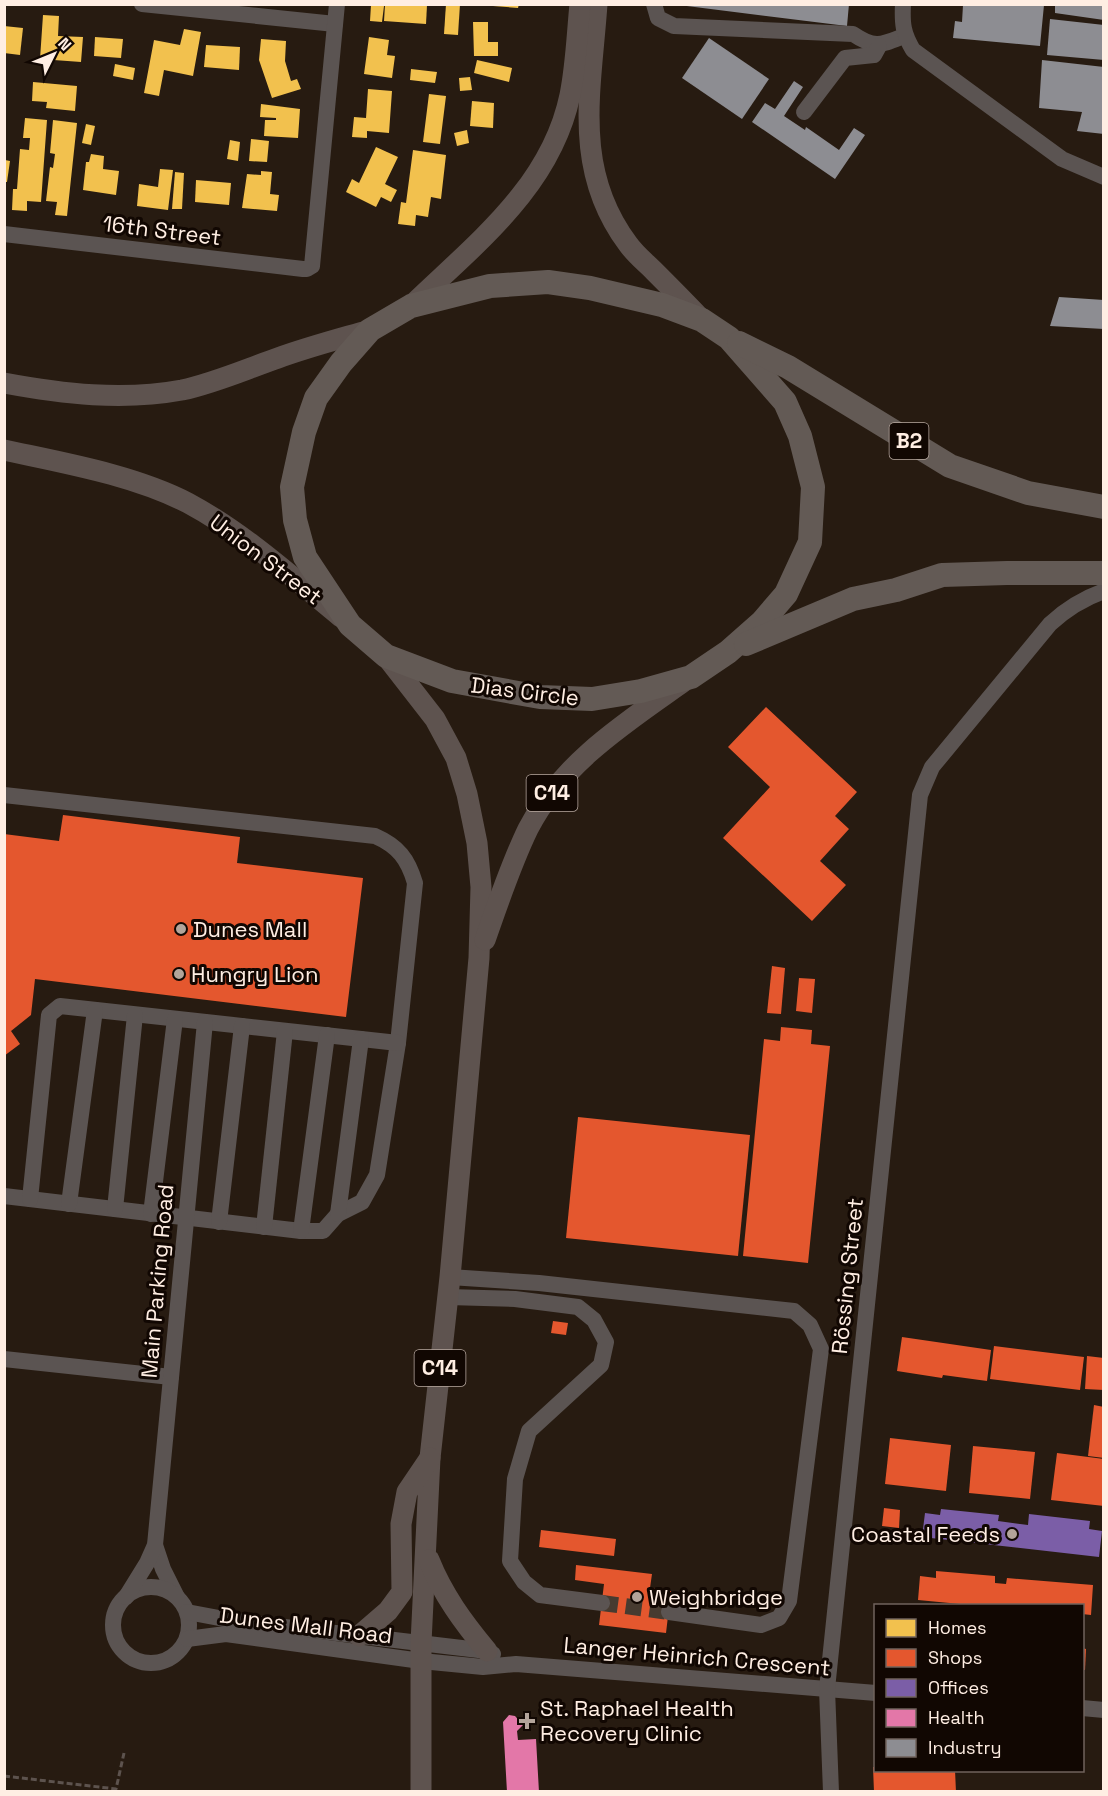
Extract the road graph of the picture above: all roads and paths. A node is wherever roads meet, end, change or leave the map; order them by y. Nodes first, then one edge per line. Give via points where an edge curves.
1 (142, 4) edge
2 (337, 4) edge
3 (580, 4) edge
4 (597, 4) edge
5 (654, 4) edge
6 (903, 4) edge
7 (335, 24) junction
8 (904, 36) junction
9 (879, 46) junction
10 (804, 112) dead end
11 (1104, 177) edge
12 (4, 234) edge
13 (411, 306) junction
14 (702, 320) junction
15 (370, 330) junction
16 (729, 338) junction
17 (4, 383) edge
18 (4, 450) edge
19 (1104, 507) edge
20 (1104, 573) edge
21 (1104, 591) edge
22 (350, 625) junction
23 (728, 652) junction
24 (386, 656) junction
25 (691, 676) junction
26 (4, 795) edge
27 (479, 958) junction
28 (95, 1010) junction
29 (135, 1015) junction
30 (175, 1019) junction
31 (205, 1022) junction
32 (242, 1026) junction
33 (285, 1031) junction
34 (327, 1035) junction
35 (361, 1039) junction
36 (398, 1043) junction
37 (4, 1196) edge
38 (30, 1199) junction
39 (69, 1204) junction
40 (115, 1209) junction
41 (151, 1214) junction
42 (338, 1214) junction
43 (185, 1218) junction
44 (219, 1222) junction
45 (264, 1227) junction
46 (301, 1231) junction
47 (538, 1283) junction
48 (449, 1287) junction
49 (539, 1302) junction
50 (4, 1359) edge
51 (171, 1377) junction
52 (430, 1458) junction
53 (156, 1545) junction
54 (426, 1554) junction
55 (126, 1597) junction
56 (177, 1597) junction
57 (602, 1603) tunnel mouth
58 (187, 1612) junction
59 (669, 1612) tunnel mouth
60 (359, 1636) junction
61 (187, 1639) junction
62 (487, 1651) junction
63 (421, 1652) junction
64 (516, 1664) junction
65 (827, 1689) junction
66 (874, 1693) edge
67 (1084, 1708) edge
68 (1104, 1710) edge
69 (124, 1753) dead end
70 (4, 1776) edge
71 (420, 1791) edge
72 (831, 1791) edge

1 - 7 street
2 - 7 street
3 - 13 main road via 570,94 542,168 498,222
4 - 14 main road via 589,131 599,192 613,223 630,247
5 - 9 street via 658,18 674,26 854,34
6 - 8 street
7 - 12 street, 16th Street via 312,266 303,269
8 - 9 street
8 - 11 street via 913,50 1062,159
9 - 10 street via 874,55 845,58
13 - 14 highway, Dias Circle via 490,286 548,282 662,305
13 - 15 highway, Dias Circle
14 - 16 highway, Dias Circle
15 - 17 main road via 182,390 117,397 44,391
15 - 22 highway, Dias Circle via 316,398 292,488 305,557
16 - 19 highway, B2 via 788,367 950,466 1028,494
16 - 23 highway, Dias Circle via 785,402 800,436 813,487 810,542 786,594
18 - 22 main road, Union Street via 139,482 187,502 239,533
20 - 23 highway via 942,575 853,599
21 - 65 street, Rössing Street via 1086,597 1050,624 932,767 920,795
22 - 24 highway, Dias Circle
23 - 25 highway, Dias Circle
24 - 25 highway, Dias Circle via 452,681 540,697 592,699
24 - 27 main road, C14 via 435,719 456,758 477,843 481,887
25 - 27 main road, C14 via 608,735 556,787 529,828
26 - 36 street via 359,834 390,843 411,867 415,883
27 - 48 main road, C14
28 - 29 street
28 - 38 street via 60,1006 49,1015
28 - 39 street
29 - 30 street
29 - 40 street
30 - 31 street
30 - 41 street
31 - 32 street
31 - 43 street, Main Parking Road
32 - 33 street
32 - 44 street
33 - 34 street
33 - 45 street
34 - 35 street
34 - 46 street
35 - 36 street
35 - 42 street
36 - 42 street via 377,1175 362,1202
37 - 38 street
38 - 39 street
39 - 40 street
40 - 41 street
41 - 43 street
42 - 46 street via 323,1231
43 - 44 street
43 - 51 street, Main Parking Road
44 - 45 street
45 - 46 street
47 - 48 street
47 - 49 street
47 - 59 street via 794,1311 810,1325 821,1348 789,1601 779,1618 761,1625
48 - 49 street
48 - 52 main road, C14
49 - 57 street via 578,1307 594,1320 606,1342 601,1365 529,1431 515,1479 510,1561 524,1582 540,1595
50 - 51 street
51 - 53 street, Main Parking Road
52 - 54 main road, C14
52 - 60 main road via 407,1492 401,1524 402,1592 388,1611
53 - 55 street, Main Parking Road
53 - 56 street, Main Parking Road
54 - 62 main road via 452,1606
54 - 63 main road, C14
55 - 56 street via 152,1587
55 - 61 street via 114,1620 116,1639 126,1654 142,1662 160,1662 176,1654
56 - 58 street
58 - 60 street, Dunes Mall Road
58 - 61 street
60 - 63 street, Dunes Mall Road
61 - 63 street, Dunes Mall Road via 226,1634
62 - 63 street, Langer Heinrich Crescent
62 - 64 street, Langer Heinrich Crescent
63 - 64 street, Langer Heinrich Crescent via 483,1667
63 - 71 main road, C14
64 - 65 street, Langer Heinrich Crescent
65 - 66 street, Langer Heinrich Crescent
65 - 72 street, Rössing Street
67 - 68 street
69 - 70 path via 116,1789

